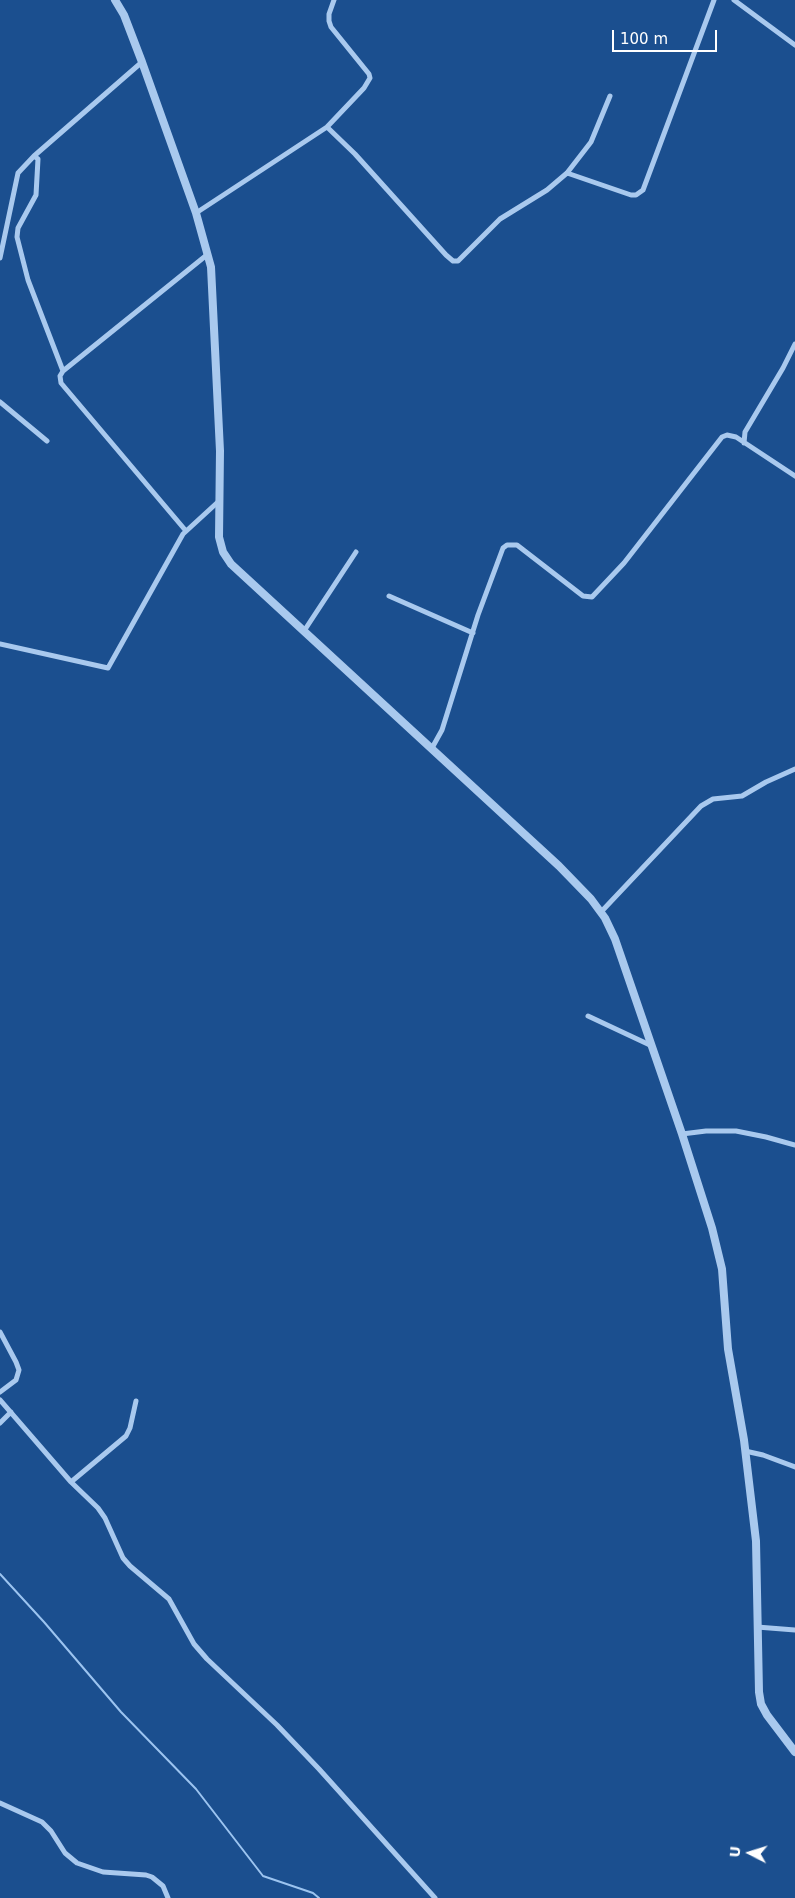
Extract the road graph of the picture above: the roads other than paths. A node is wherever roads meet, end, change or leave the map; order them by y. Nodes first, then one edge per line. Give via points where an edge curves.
1 (115, 0) edge
2 (334, 0) edge
3 (714, 0) edge
4 (734, 0) edge
5 (795, 45) edge
6 (142, 62) junction
7 (610, 96) dead end
8 (327, 127) junction
9 (34, 156) junction
10 (567, 173) junction
11 (196, 213) junction
12 (208, 254) junction
13 (0, 258) edge
14 (795, 344) edge
15 (63, 371) junction
16 (0, 402) edge
17 (47, 442) dead end
18 (744, 443) junction
19 (795, 476) edge
20 (219, 501) junction
21 (186, 530) junction
22 (356, 552) dead end
23 (389, 596) dead end
24 (304, 632) junction
25 (473, 633) junction
26 (0, 644) edge
27 (432, 748) junction
28 (795, 769) edge
29 (601, 912) junction
30 (588, 1016) dead end
31 (652, 1046) junction
32 (682, 1134) junction
33 (795, 1146) edge
34 (0, 1332) edge
35 (0, 1392) edge
36 (0, 1400) edge
37 (136, 1401) dead end
38 (11, 1412) junction
39 (0, 1423) edge
40 (745, 1451) junction
41 (795, 1467) edge
42 (71, 1482) junction
43 (757, 1628) junction
44 (795, 1630) edge
45 (795, 1752) edge
46 (0, 1802) edge
47 (168, 1898) edge
48 (435, 1898) edge

1 - 6 street
2 - 8 street via 329,14 331,27 370,78
3 - 10 street via 643,190 631,195
4 - 5 street
6 - 9 street
6 - 11 street
7 - 10 street via 591,142
8 - 10 street via 453,261 460,260 500,219 547,190
8 - 11 street
9 - 13 street via 17,178
9 - 15 street via 38,159 36,196 18,228 17,237 28,280
11 - 12 street
12 - 15 street
12 - 20 street via 216,330
14 - 18 street via 745,432
15 - 21 street via 60,376 62,383
16 - 17 street
18 - 19 street
18 - 25 street via 727,435 717,441 624,563 592,596 583,596 517,545 507,545 503,548
20 - 21 street
20 - 24 street via 219,537 223,552 231,564
21 - 26 street via 108,668
22 - 24 street
23 - 25 street
24 - 27 street
25 - 27 street via 442,730
27 - 29 street via 560,866
28 - 29 street via 742,796 713,799 701,806
29 - 31 street via 615,939
30 - 31 street
31 - 32 street
32 - 33 street via 706,1130 736,1131
32 - 40 street via 722,1269 728,1349
34 - 35 street via 19,1370 16,1380
36 - 38 street
37 - 42 street via 126,1436
38 - 39 street
38 - 42 street
40 - 41 street
40 - 43 street via 756,1541
42 - 48 street via 105,1518 130,1566 169,1599 194,1644 207,1659 319,1769
43 - 44 street
43 - 45 street via 761,1704
46 - 47 street via 42,1822 52,1830 65,1853 77,1863 103,1872 152,1877 163,1886

